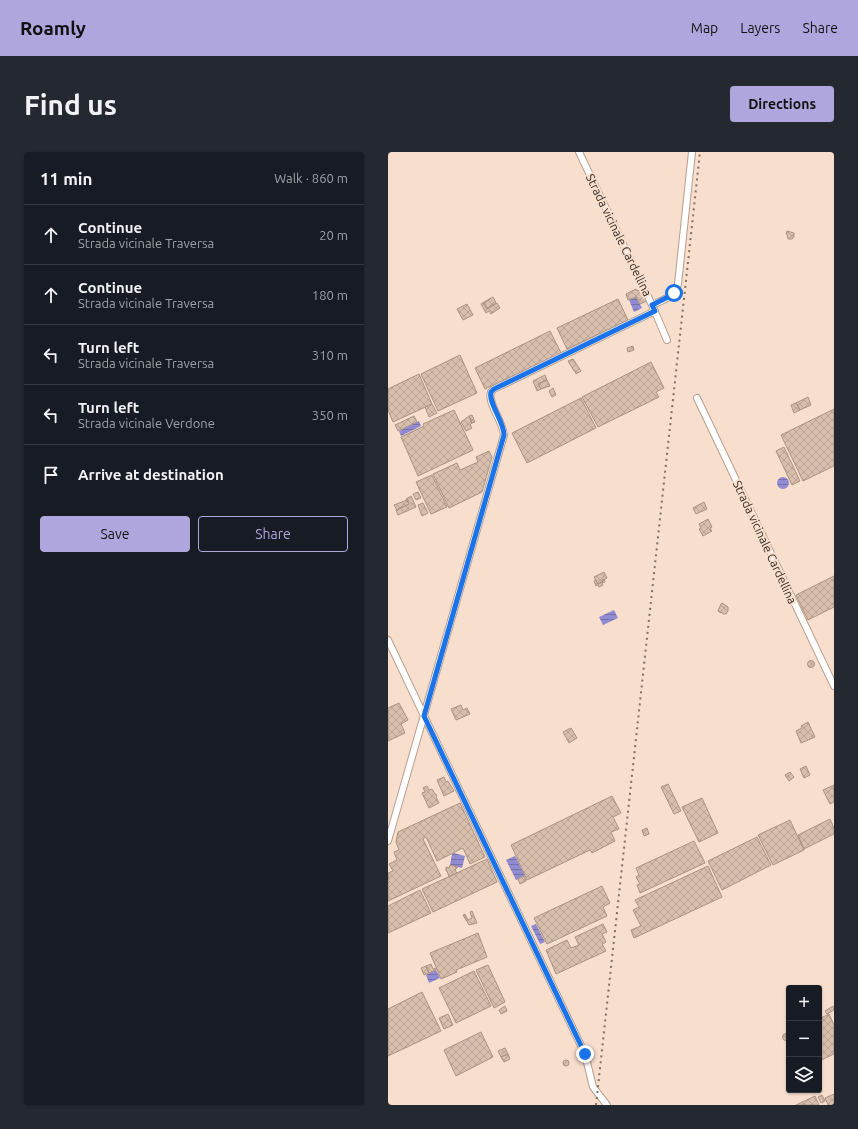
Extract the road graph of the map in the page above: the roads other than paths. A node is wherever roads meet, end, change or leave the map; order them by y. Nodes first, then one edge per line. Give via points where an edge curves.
1 (579, 152) edge
2 (692, 152) edge
3 (652, 305) junction
4 (655, 311) junction
5 (667, 340) dead end
6 (697, 398) dead end
7 (388, 640) edge
8 (834, 686) edge
9 (424, 716) junction
10 (388, 841) edge
11 (607, 1105) edge

1 - 3 street, Strada vicinale Cardellina
2 - 3 street via 678,284 671,295
3 - 4 street, Strada vicinale Cardellina
4 - 5 street, Strada vicinale Cardellina
4 - 9 street via 491,392 491,399 503,426 504,435
6 - 8 street, Strada vicinale Cardellina
7 - 9 street
9 - 10 street
9 - 11 street via 585,1054 593,1087

